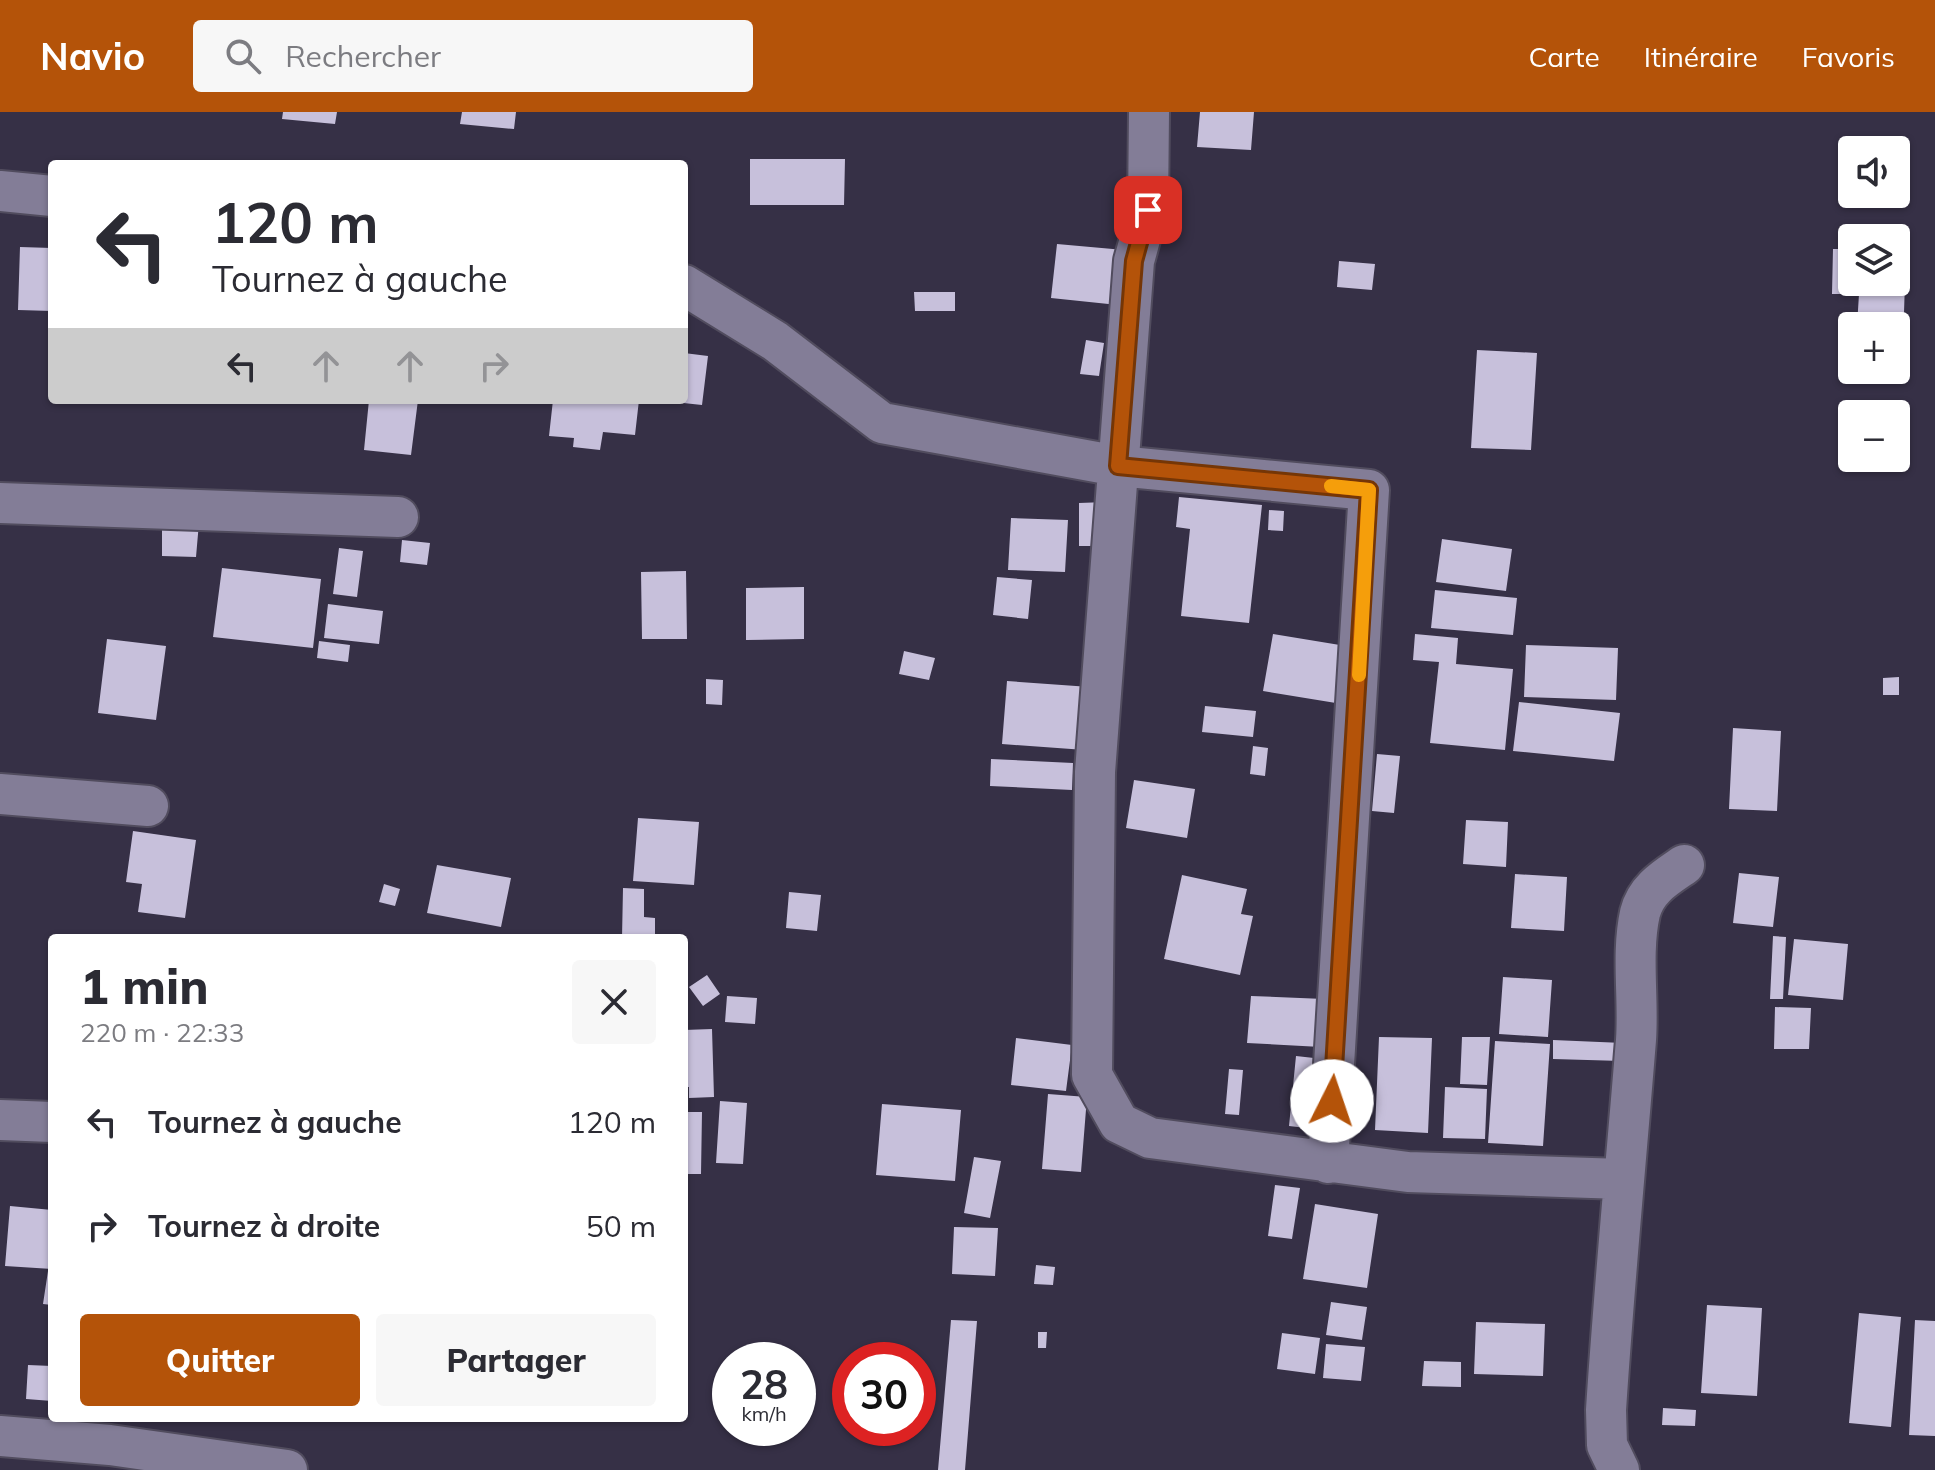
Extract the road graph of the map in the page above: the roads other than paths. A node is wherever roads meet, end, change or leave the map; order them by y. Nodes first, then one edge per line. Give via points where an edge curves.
1 (1149, 112) edge
2 (0, 191) edge
3 (48, 196) edge
4 (688, 287) edge
5 (1118, 466) junction
6 (0, 503) edge
7 (398, 517) dead end
8 (0, 794) edge
9 (148, 806) dead end
10 (1684, 865) dead end
11 (0, 1120) edge
12 (48, 1122) edge
13 (1328, 1163) junction
14 (1622, 1179) junction
15 (0, 1436) edge
16 (287, 1470) edge
17 (1619, 1470) edge

1 - 5 street via 1148,210 1134,261
2 - 3 street
4 - 5 street via 775,341 882,423
5 - 13 street via 1093,802 1092,1075 1119,1123 1150,1138
5 - 13 street via 1369,490
6 - 7 street
8 - 9 street
10 - 14 street via 1654,885 1641,910
11 - 12 street
13 - 14 street via 1408,1172
14 - 17 street via 1606,1410 1607,1445
15 - 16 street via 110,1445

